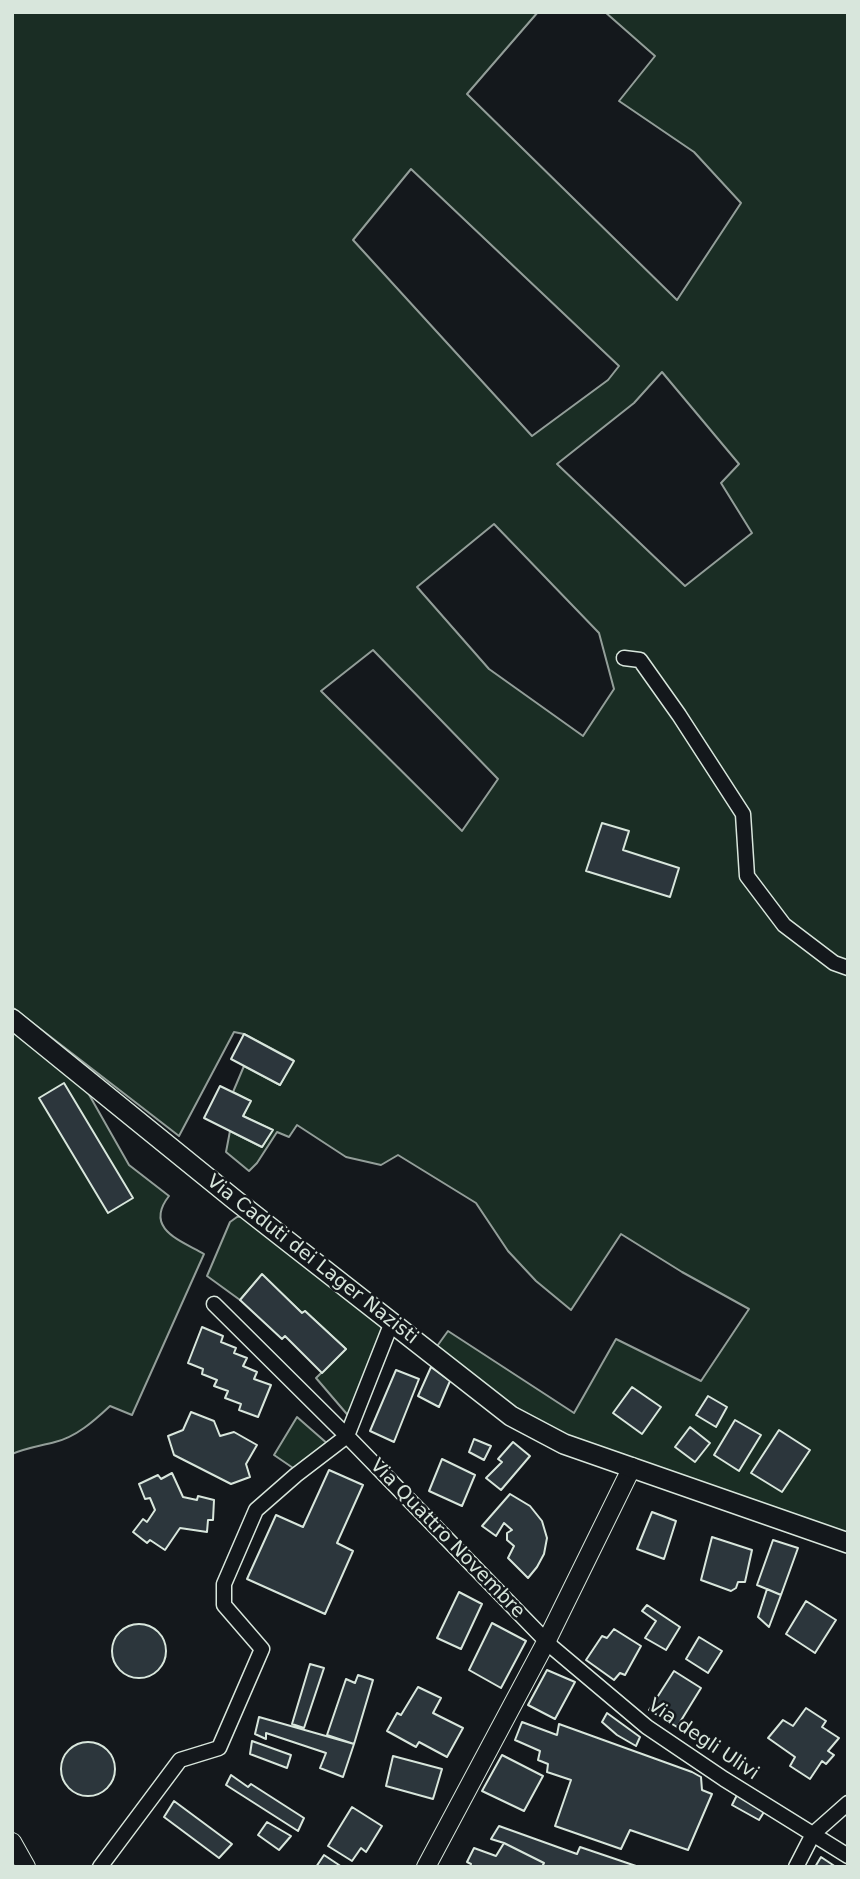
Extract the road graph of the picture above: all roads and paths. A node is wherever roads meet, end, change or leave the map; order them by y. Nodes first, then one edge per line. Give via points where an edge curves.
1 (624, 658) dead end
2 (848, 968) edge
3 (12, 1019) edge
4 (214, 1304) dead end
5 (392, 1322) junction
6 (348, 1436) junction
7 (632, 1467) junction
8 (848, 1543) edge
9 (546, 1642) junction
10 (848, 1803) edge
11 (813, 1834) junction
12 (12, 1842) edge
13 (848, 1856) edge
14 (26, 1867) edge
15 (100, 1867) edge
16 (426, 1867) edge
17 (796, 1867) edge

1 - 2 street via 640,660 743,814 747,876 784,925 834,963
3 - 5 main road, Via Caduti dei Lager Nazisti
4 - 6 street, Via Quattro Novembre
5 - 6 street
5 - 7 main road, Via Caduti dei Lager Nazisti via 512,1416 564,1444
6 - 9 street, Via Quattro Novembre
6 - 15 street via 256,1510 224,1584 224,1605 262,1649 219,1748 180,1760
7 - 8 main road
7 - 9 street
9 - 11 street, Via degli Ulivi via 647,1727
9 - 16 street
10 - 11 street
11 - 13 street, Via degli Ulivi
11 - 17 street
12 - 14 street

